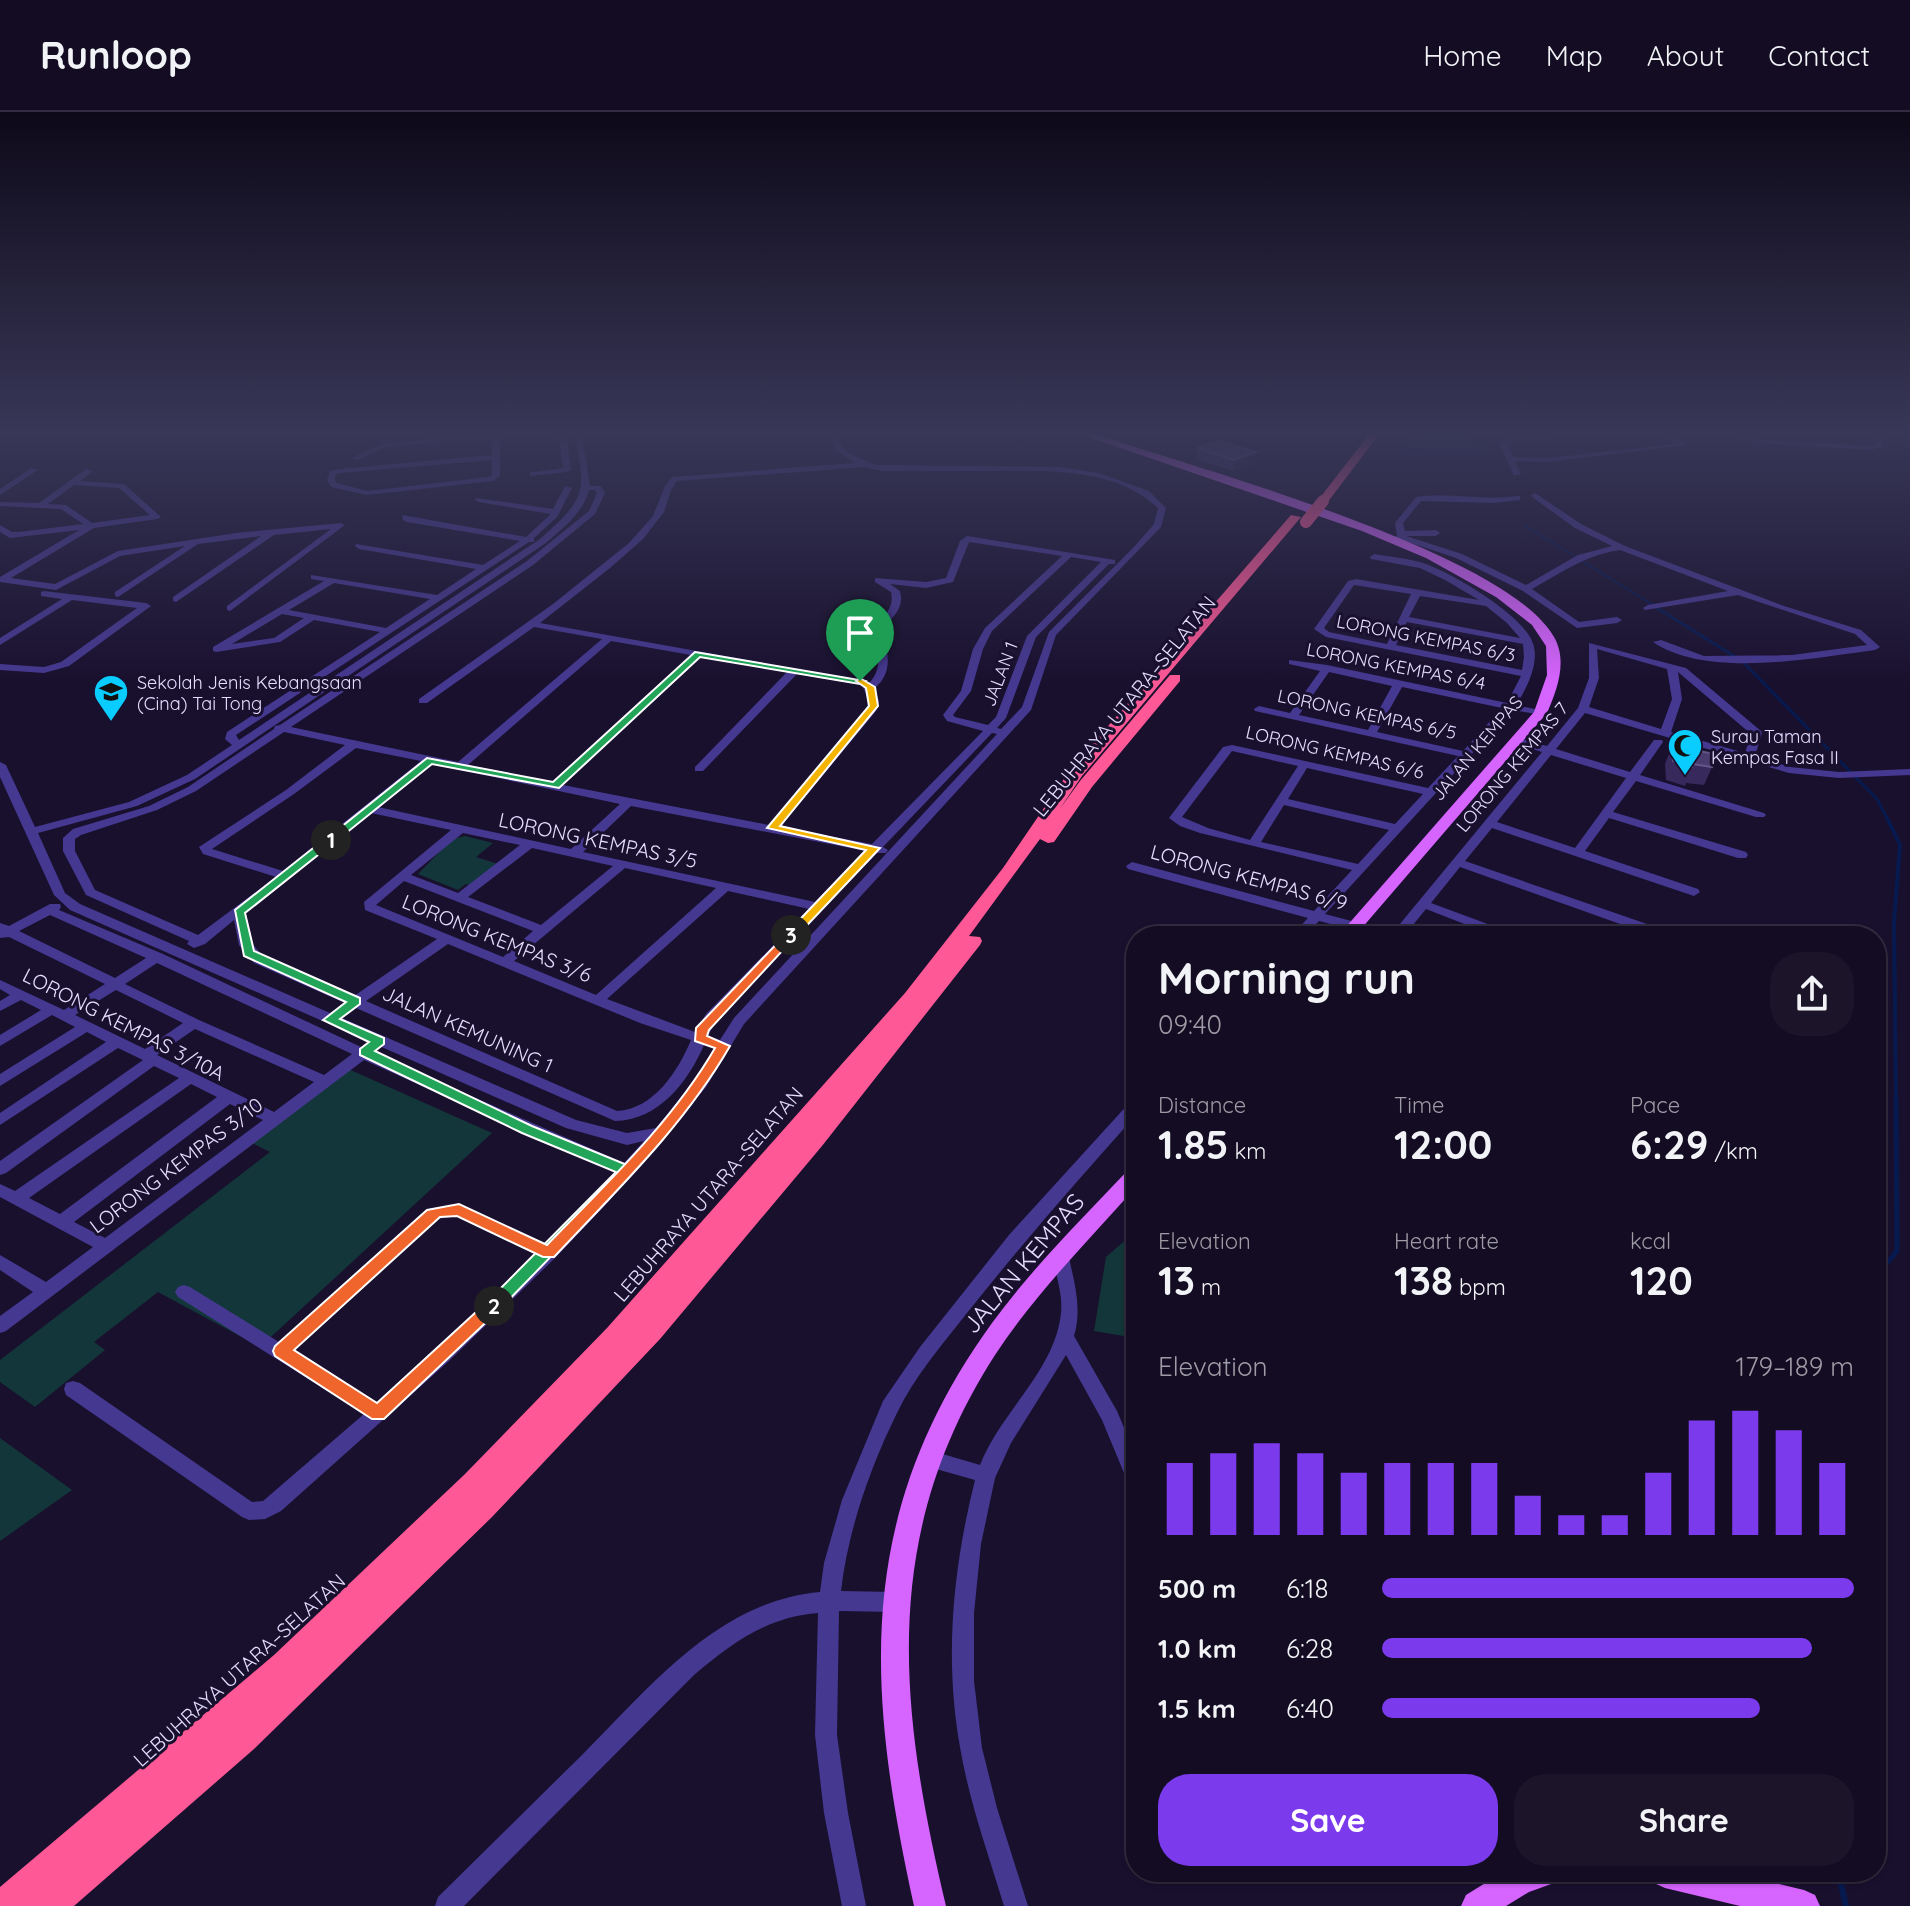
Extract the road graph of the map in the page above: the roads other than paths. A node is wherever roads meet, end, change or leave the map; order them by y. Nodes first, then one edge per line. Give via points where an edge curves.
1 (77, 517) edge
2 (157, 517) edge
3 (405, 517) dead end
4 (551, 517) edge
5 (569, 517) edge
6 (587, 517) edge
7 (656, 517) edge
8 (1160, 517) edge
9 (1303, 517) edge
10 (1340, 517) edge
11 (1404, 517) edge
12 (1565, 517) edge
13 (1300, 520) junction
14 (91, 526) junction
15 (0, 528) edge
16 (272, 532) junction
17 (1436, 533) dead end
18 (1399, 536) junction
19 (527, 540) junction
20 (199, 541) junction
21 (543, 541) junction
22 (359, 546) dead end
23 (1622, 548) junction
24 (1069, 554) junction
25 (1374, 557) dead end
26 (1107, 561) junction
27 (1120, 564) junction
28 (484, 568) junction
29 (314, 577) dead end
30 (333, 580) junction
31 (1, 585) edge
32 (1526, 589) junction
33 (1417, 592) junction
34 (1740, 592) junction
35 (118, 594) dead end
36 (71, 597) junction
37 (439, 598) junction
38 (176, 599) dead end
39 (1651, 605) dead end
40 (1493, 606) junction
41 (230, 608) dead end
42 (279, 611) junction
43 (312, 617) junction
44 (1404, 619) junction
45 (1617, 620) dead end
46 (531, 624) junction
47 (388, 631) junction
48 (609, 638) junction
49 (0, 642) edge
50 (1528, 642) junction
51 (1658, 642) dead end
52 (1390, 647) junction
53 (698, 654) junction
54 (1293, 662) dead end
55 (1672, 666) junction
56 (0, 667) edge
57 (1327, 668) junction
58 (795, 670) junction
59 (1526, 674) junction
60 (1399, 683) junction
61 (870, 687) junction
62 (423, 701) dead end
63 (1511, 705) junction
64 (1259, 709) dead end
65 (1583, 709) junction
66 (1540, 713) junction
67 (1292, 717) junction
68 (267, 725) junction
69 (285, 729) junction
70 (989, 729) junction
71 (1004, 733) junction
72 (1371, 734) junction
73 (1661, 737) junction
74 (1517, 741) junction
75 (239, 744) junction
76 (354, 744) junction
77 (1550, 752) junction
78 (1466, 755) junction
79 (1749, 757) junction
80 (430, 760) junction
81 (1305, 763) junction
82 (0, 765) edge
83 (459, 767) junction
84 (699, 769) dead end
85 (1910, 772) edge
86 (1631, 777) junction
87 (555, 786) junction
88 (1430, 792) junction
89 (1282, 801) junction
90 (629, 802) junction
91 (370, 809) junction
92 (1605, 813) junction
93 (1760, 815) dead end
94 (1489, 823) junction
95 (773, 828) junction
96 (1396, 828) junction
97 (460, 829) junction
98 (33, 831) junction
99 (1254, 843) junction
100 (528, 845) junction
101 (874, 848) junction
102 (896, 852) junction
103 (1577, 853) junction
104 (573, 854) junction
105 (1742, 855) dead end
106 (1456, 862) junction
107 (621, 865) junction
108 (1132, 866) dead end
109 (1359, 868) junction
110 (285, 876) junction
111 (403, 876) junction
112 (724, 888) junction
113 (1694, 892) dead end
114 (459, 898) junction
115 (65, 901) junction
116 (1423, 904) junction
117 (819, 907) junction
118 (49, 910) junction
119 (239, 912) junction
120 (1317, 916) junction
121 (1308, 926) edge
122 (1339, 926) edge
123 (1354, 926) edge
124 (1405, 926) edge
125 (1481, 926) edge
126 (1639, 926) edge
127 (544, 931) junction
128 (3, 932) edge
129 (444, 940) junction
130 (200, 941) junction
131 (180, 953) junction
132 (158, 957) junction
133 (503, 963) junction
134 (0, 984) edge
135 (115, 984) junction
136 (21, 994) junction
137 (355, 1001) junction
138 (597, 1001) junction
139 (0, 1007) edge
140 (58, 1013) junction
141 (330, 1020) junction
142 (194, 1023) junction
143 (85, 1027) junction
144 (699, 1038) junction
145 (0, 1041) edge
146 (380, 1041) junction
147 (117, 1042) junction
148 (723, 1046) junction
149 (365, 1052) junction
150 (149, 1058) junction
151 (189, 1078) junction
152 (0, 1081) edge
153 (324, 1081) junction
154 (227, 1098) junction
155 (1126, 1116) edge
156 (623, 1117) joint
157 (274, 1119) junction
158 (0, 1120) edge
159 (657, 1133) junction
160 (0, 1169) edge
161 (627, 1171) junction
162 (1126, 1185) edge
163 (0, 1190) edge
164 (17, 1198) junction
165 (60, 1223) junction
166 (105, 1246) junction
167 (549, 1253) junction
168 (1061, 1258) junction
169 (0, 1262) edge
170 (46, 1291) junction
171 (184, 1292) dead end
172 (0, 1326) edge
173 (1066, 1338) junction
174 (281, 1351) junction
175 (73, 1389) dead end
176 (378, 1413) junction
177 (1126, 1455) edge
178 (929, 1459) junction
179 (986, 1475) junction
180 (829, 1600) junction
181 (895, 1602) junction
182 (1511, 1882) edge
183 (1707, 1882) edge
184 (1798, 1904) edge
185 (4, 1906) edge
186 (47, 1906) edge
187 (447, 1906) edge
188 (854, 1906) edge
189 (930, 1906) edge
190 (1016, 1906) edge
191 (1477, 1906) edge

1 - 14 street
2 - 14 street
3 - 19 street
4 - 19 street
5 - 21 street
6 - 69 street via 530,563
7 - 46 street
8 - 27 street
9 - 13 highway, LEBUHRAYA UTARA–SELATAN, bridge
10 - 18 main road, JALAN KEMPAS
11 - 18 street
12 - 23 street
13 - 185 highway, LEBUHRAYA UTARA–SELATAN via 1076,773 1009,872 912,997 616,1335 475,1483 285,1666
13 - 186 highway, LEBUHRAYA UTARA–SELATAN via 1086,784 930,999 651,1332 482,1508 243,1738
14 - 15 street via 14,535
14 - 31 street
16 - 20 street
16 - 38 street
16 - 41 street via 341,525
17 - 18 street
18 - 32 street via 1459,556
18 - 66 main road, JALAN KEMPAS via 1494,590 1541,628 1553,651 1554,667
19 - 21 street
19 - 28 street
20 - 31 street via 113,556 56,587
20 - 35 street
21 - 68 street
22 - 28 street
23 - 32 street via 1577,559
23 - 34 street
24 - 26 street
24 - 61 street via 967,539 950,580 926,585 878,580 895,591 898,600 877,630 885,667
24 - 70 street via 988,630 966,691 948,714
25 - 40 street via 1424,566
26 - 27 street
26 - 70 street, JALAN 1 via 1032,636 1005,711
27 - 71 street via 1052,634 1027,708
28 - 37 street
29 - 30 street
30 - 37 street
30 - 42 street
31 - 36 street
32 - 45 street via 1574,623
33 - 40 street
33 - 44 street
33 - 52 street, LORONG KEMPAS 6/3 via 1351,583 1319,629
34 - 39 street
34 - 51 street via 1858,632 1875,647 1792,658 1703,659
36 - 49 street
36 - 56 street via 146,606 65,664 44,670
37 - 47 street
40 - 50 street
42 - 43 street
42 - 43 street via 216,649 277,640
43 - 47 street
44 - 50 street
44 - 52 street
46 - 48 street
46 - 62 street
47 - 75 street via 231,734
48 - 53 street
48 - 83 street
50 - 59 street
52 - 59 street, LORONG KEMPAS 6/3
53 - 58 street
53 - 87 street
54 - 57 street, LORONG KEMPAS 6/4
55 - 65 street, LORONG KEMPAS 7 via 1592,645 1594,678
55 - 73 street via 1677,699
55 - 79 street, LORONG KEMPAS 7 via 1757,733
57 - 60 street, LORONG KEMPAS 6/4
57 - 67 street
58 - 61 street
58 - 84 street
59 - 63 street
60 - 63 street, LORONG KEMPAS 6/4
60 - 72 street
61 - 95 street via 871,711
63 - 66 street, LORONG KEMPAS 6/4
63 - 78 street
64 - 67 street, LORONG KEMPAS 6/5
65 - 73 street
65 - 77 street, LORONG KEMPAS 7
66 - 74 main road, JALAN KEMPAS
67 - 72 street, LORONG KEMPAS 6/5
68 - 69 street
68 - 75 street
69 - 76 street
69 - 130 street via 179,796 69,838 69,851 90,892
70 - 71 street
70 - 101 street, JALAN 1
71 - 102 street
72 - 78 street, LORONG KEMPAS 6/5
73 - 79 street
73 - 86 street
74 - 77 street
74 - 123 main road, JALAN KEMPAS
75 - 98 street via 157,794
76 - 80 street
76 - 110 street via 205,847
77 - 86 street
77 - 94 street, LORONG KEMPAS 7
78 - 88 street
79 - 85 street via 1789,770 1839,775
80 - 83 street
80 - 91 street
81 - 88 street, LORONG KEMPAS 6/6
81 - 89 street
81 - 99 street, LORONG KEMPAS 6/6 via 1227,749 1176,821
82 - 98 street
83 - 87 street
86 - 92 street
86 - 93 street
87 - 90 street
88 - 96 street
89 - 96 street
89 - 99 street
90 - 95 street
90 - 104 street
91 - 97 street, LORONG KEMPAS 3/5
91 - 110 street
92 - 103 street
92 - 105 street
94 - 103 street
94 - 106 street, LORONG KEMPAS 7
95 - 101 street
96 - 109 street
97 - 100 street, LORONG KEMPAS 3/5
97 - 111 street, LORONG KEMPAS 3/6
98 - 115 street
99 - 109 street
100 - 104 street, LORONG KEMPAS 3/5
100 - 114 street
101 - 102 street
101 - 117 street, JALAN 1
102 - 148 street via 739,1021
103 - 113 street
104 - 107 street, LORONG KEMPAS 3/5
106 - 116 street, LORONG KEMPAS 7
106 - 126 street
107 - 112 street, LORONG KEMPAS 3/5
107 - 127 street
108 - 120 street, LORONG KEMPAS 6/9
109 - 120 street
110 - 119 street
111 - 114 street
111 - 129 street, LORONG KEMPAS 3/6 via 370,907
112 - 117 street, LORONG KEMPAS 3/5
112 - 138 street
114 - 127 street
115 - 118 street
115 - 131 street
116 - 124 street, LORONG KEMPAS 7
116 - 125 street
117 - 144 street, JALAN 1 via 711,1017
118 - 128 street
118 - 132 street
119 - 130 street
119 - 137 street, JALAN KEMUNING 1 via 249,953
120 - 121 street
120 - 122 street, LORONG KEMPAS 6/9
127 - 133 street
128 - 135 street
129 - 133 street, LORONG KEMPAS 3/6
129 - 137 street
130 - 131 street
131 - 141 street
132 - 135 street
132 - 149 street
133 - 138 street, LORONG KEMPAS 3/6
134 - 136 street, LORONG KEMPAS 3/10A
135 - 140 street
135 - 142 street
136 - 139 street
136 - 140 street, LORONG KEMPAS 3/10A
137 - 141 street
137 - 156 street, JALAN KEMUNING 1
138 - 144 street, LORONG KEMPAS 3/6
140 - 143 street, LORONG KEMPAS 3/10A
140 - 145 street
141 - 146 street
142 - 150 street
142 - 153 street
143 - 147 street, LORONG KEMPAS 3/10A
143 - 152 street
144 - 148 street, LORONG KEMPAS 3/6
144 - 156 street, JALAN 1 via 674,1083 640,1113
146 - 149 street, LORONG KEMPAS 3/10
146 - 159 street via 571,1124 627,1139
147 - 150 street, LORONG KEMPAS 3/10A
147 - 158 street
148 - 159 street via 703,1081
149 - 153 street, LORONG KEMPAS 3/10
149 - 161 street via 527,1130
150 - 151 street, LORONG KEMPAS 3/10A
150 - 160 street
151 - 154 street, LORONG KEMPAS 3/10A
151 - 164 street
153 - 157 street, LORONG KEMPAS 3/10
154 - 157 street, LORONG KEMPAS 3/10A
154 - 165 street
155 - 180 street via 1015,1240 926,1352 890,1407 852,1500
157 - 166 street, LORONG KEMPAS 3/10
159 - 161 street
161 - 167 street
162 - 168 main road, JALAN KEMPAS
163 - 164 street
164 - 165 street
165 - 166 street
166 - 170 street, LORONG KEMPAS 3/10
167 - 174 street via 459,1210 432,1214
167 - 176 street
168 - 173 street via 1070,1312
168 - 178 main road, JALAN KEMPAS via 985,1351
169 - 170 street
170 - 172 street, LORONG KEMPAS 3/10
171 - 174 street
173 - 177 street
173 - 179 street
174 - 176 street
175 - 176 street via 249,1511 274,1505
178 - 179 street
178 - 181 main road, JALAN KEMPAS via 899,1556
179 - 190 street via 970,1549 962,1681 971,1749
180 - 181 street
180 - 187 street via 774,1609 720,1637
180 - 188 street via 826,1735
181 - 189 main road, JALAN KEMPAS via 894,1714 901,1777
182 - 191 main road
183 - 184 main road

